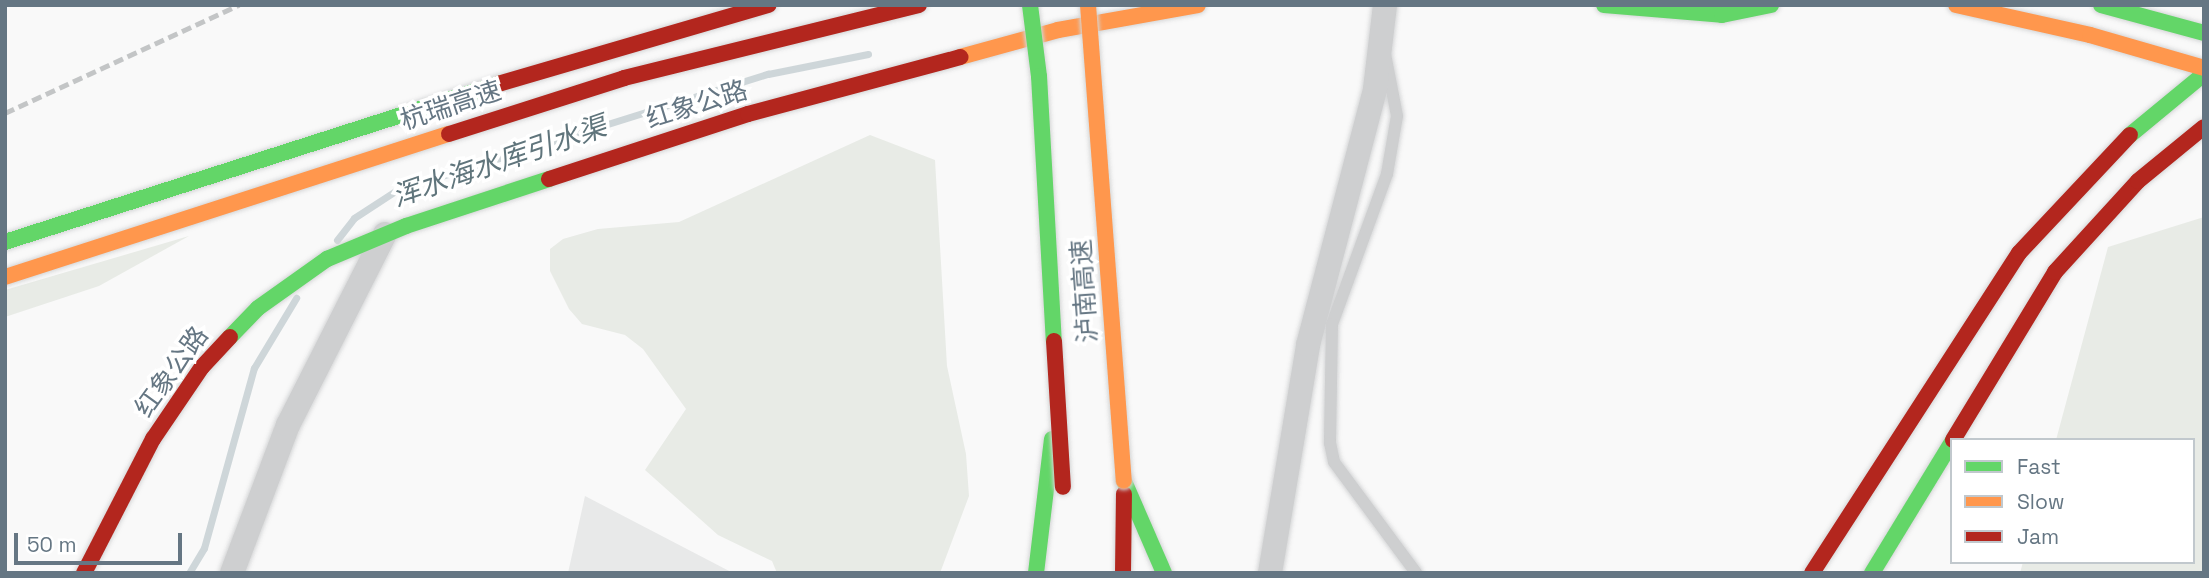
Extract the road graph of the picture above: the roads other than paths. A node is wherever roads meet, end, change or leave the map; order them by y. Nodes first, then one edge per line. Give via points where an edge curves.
1 (769, 5) edge
2 (919, 5) edge
3 (1030, 5) edge
4 (1088, 5) edge
5 (1198, 5) edge
6 (1385, 5) edge
7 (1604, 5) edge
8 (1771, 5) edge
9 (1956, 5) edge
10 (2101, 5) edge
11 (2204, 33) edge
12 (1381, 40) junction
13 (2204, 68) edge
14 (2204, 74) edge
15 (2204, 127) edge
16 (385, 234) junction
17 (5, 242) edge
18 (5, 277) edge
19 (1058, 399) junction
20 (1954, 438) edge
21 (1950, 444) edge
22 (1124, 481) junction
23 (1063, 494) dead end
24 (84, 573) edge
25 (232, 573) edge
26 (1036, 573) edge
27 (1123, 573) edge
28 (1164, 573) edge
29 (1270, 573) edge
30 (1416, 573) edge
31 (1812, 573) edge
32 (1872, 573) edge

1 - 17 main road, 杭瑞高速 via 519,77
2 - 18 main road, 杭瑞高速 via 624,78
3 - 19 main road, 泸南高速, bridge via 1039,76
4 - 22 main road, 泸南高速, bridge
5 - 16 main road, 红象公路 via 1058,30 912,67 748,114
6 - 12 street
7 - 8 main road via 1722,15
9 - 13 main road via 2090,35
10 - 11 main road
12 - 29 street via 1375,89 1308,345
12 - 30 lane via 1393,78 1397,116 1387,174 1332,324 1329,443 1334,462
14 - 31 main road via 2120,143 2019,253
15 - 20 main road via 2138,181 2055,272
16 - 24 main road, 红象公路 via 338,254 257,308 227,337 177,400
16 - 25 street via 294,412
19 - 23 main road, 泸南高速, bridge
19 - 26 main road
21 - 32 main road
22 - 27 main road, 泸南高速
22 - 28 main road

